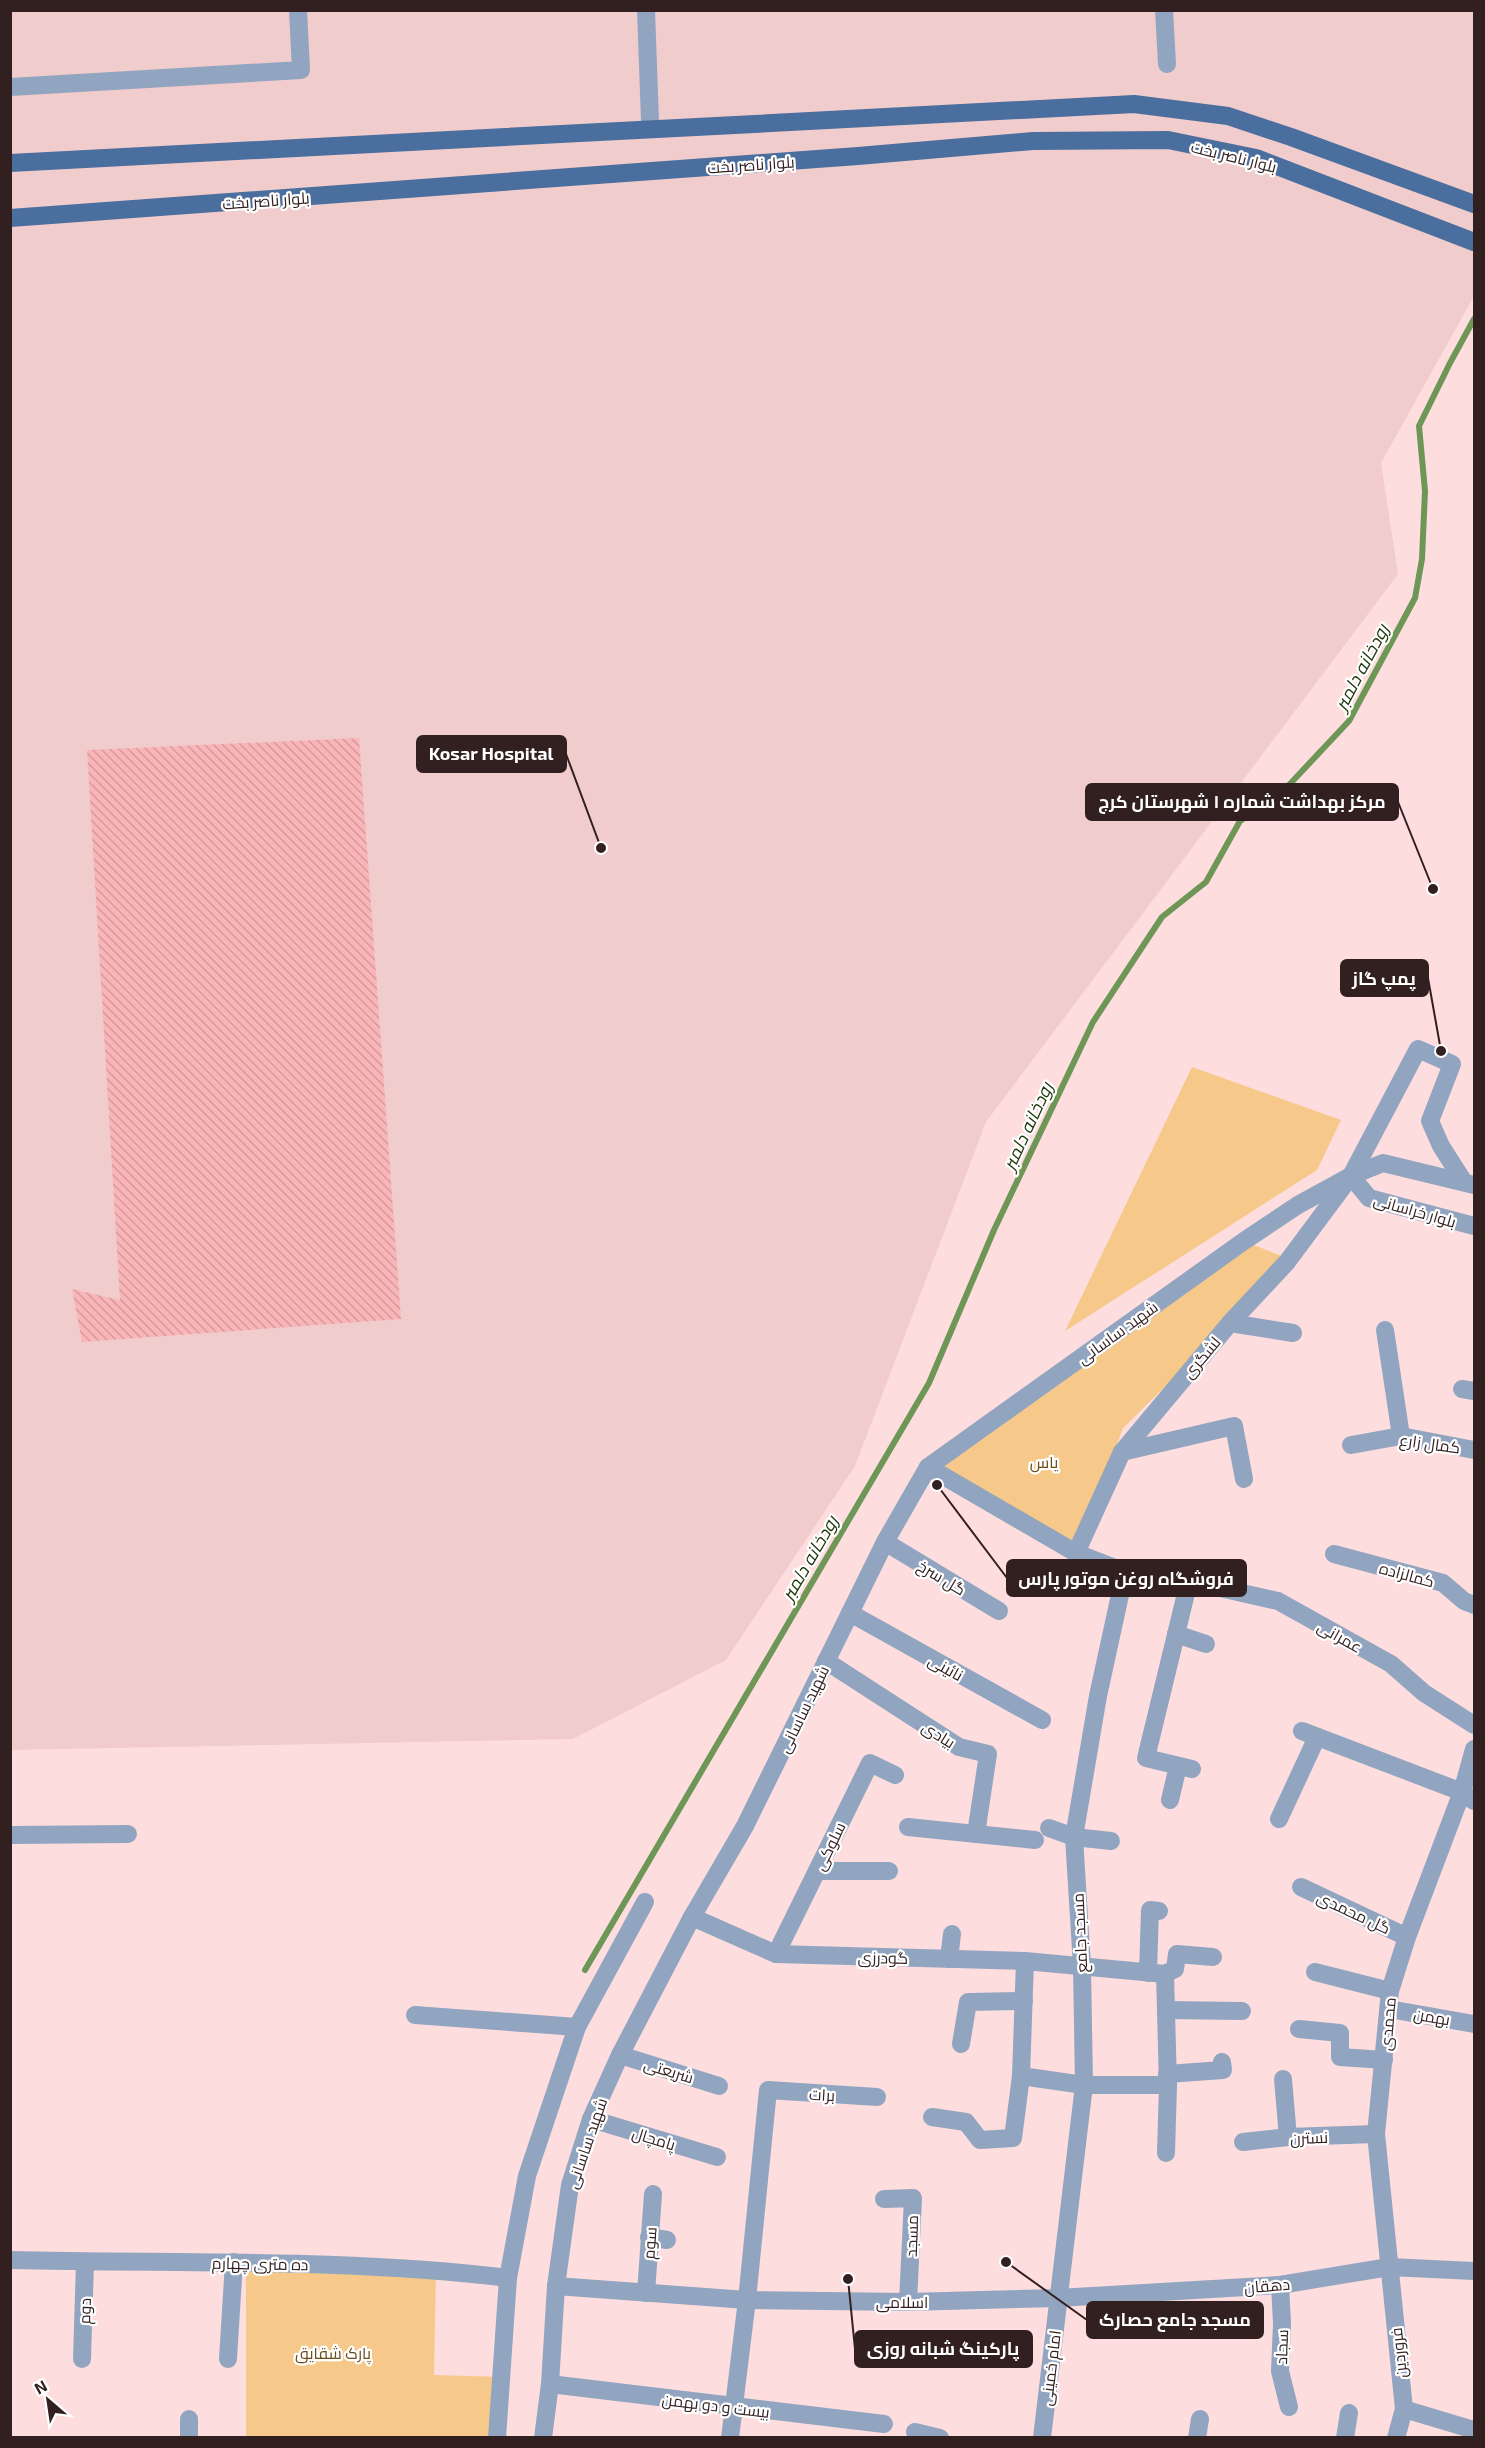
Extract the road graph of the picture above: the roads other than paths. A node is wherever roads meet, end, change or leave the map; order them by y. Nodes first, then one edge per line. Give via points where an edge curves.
1 (298, 10) edge
2 (646, 10) edge
3 (1164, 10) edge
4 (1167, 64) dead end
5 (10, 87) edge
6 (650, 121) dead end
7 (10, 163) edge
8 (1474, 204) edge
9 (10, 218) edge
10 (1474, 242) edge
11 (1351, 1176) junction
12 (1469, 1183) edge
13 (1474, 1226) edge
14 (1230, 1323) junction
15 (1385, 1330) dead end
16 (1293, 1333) dead end
17 (1401, 1437) junction
18 (1351, 1445) dead end
19 (1474, 1450) edge
20 (1122, 1452) junction
21 (928, 1467) junction
22 (1244, 1479) dead end
23 (885, 1542) junction
24 (1076, 1553) junction
25 (1335, 1554) dead end
26 (1125, 1572) junction
27 (1189, 1581) junction
28 (1474, 1605) edge
29 (999, 1611) dead end
30 (850, 1613) junction
31 (1176, 1634) junction
32 (1206, 1644) dead end
33 (826, 1661) junction
34 (1042, 1720) dead end
35 (1474, 1725) edge
36 (1474, 1749) edge
37 (895, 1775) dead end
38 (1468, 1796) edge
39 (1170, 1800) dead end
40 (1279, 1819) dead end
41 (908, 1827) dead end
42 (1049, 1828) dead end
43 (976, 1833) junction
44 (128, 1834) dead end
45 (10, 1835) edge
46 (1074, 1837) junction
47 (1035, 1840) dead end
48 (1111, 1841) dead end
49 (817, 1871) junction
50 (889, 1871) dead end
51 (1301, 1887) dead end
52 (645, 1902) dead end
53 (1159, 1911) dead end
54 (692, 1917) junction
55 (952, 1934) dead end
56 (1407, 1937) junction
57 (776, 1954) junction
58 (1213, 1957) dead end
59 (949, 1959) junction
60 (1025, 1960) junction
61 (1082, 1966) junction
62 (1315, 1972) dead end
63 (1157, 1973) junction
64 (1390, 2000) junction
65 (1024, 2001) junction
66 (1166, 2010) junction
67 (1242, 2011) dead end
68 (415, 2015) dead end
69 (1474, 2024) edge
70 (577, 2027) junction
71 (1299, 2029) dead end
72 (961, 2044) dead end
73 (620, 2055) junction
74 (1384, 2060) junction
75 (1222, 2062) dead end
76 (1021, 2076) junction
77 (1167, 2079) junction
78 (1284, 2079) dead end
79 (1084, 2085) junction
80 (718, 2086) dead end
81 (877, 2097) dead end
82 (932, 2117) dead end
83 (591, 2119) junction
84 (1376, 2134) junction
85 (1288, 2137) junction
86 (1243, 2142) dead end
87 (1166, 2153) dead end
88 (717, 2157) dead end
89 (884, 2199) dead end
90 (658, 2200) dead end
91 (10, 2260) edge
92 (85, 2262) junction
93 (234, 2262) junction
94 (1389, 2267) junction
95 (1474, 2271) edge
96 (508, 2278) junction
97 (1280, 2285) junction
98 (556, 2286) junction
99 (646, 2293) junction
100 (1058, 2298) junction
101 (747, 2300) junction
102 (909, 2302) junction
103 (82, 2359) dead end
104 (228, 2360) dead end
105 (549, 2384) junction
106 (1289, 2407) dead end
107 (732, 2408) junction
108 (1404, 2409) junction
109 (1350, 2413) dead end
110 (189, 2419) dead end
111 (1200, 2419) dead end
112 (884, 2424) dead end
113 (1474, 2430) edge
114 (915, 2432) dead end
115 (189, 2438) edge
116 (497, 2438) edge
117 (543, 2438) edge
118 (730, 2438) edge
119 (940, 2438) edge
120 (1042, 2438) edge
121 (1197, 2438) edge
122 (1345, 2438) edge
123 (1396, 2438) edge

1 - 5 street via 301,70
2 - 6 street
3 - 4 street
7 - 8 main road, بلوار ناصر بخت via 1134,104 1228,117
9 - 10 main road, بلوار ناصر بخت via 1033,141 1168,140 1256,158
11 - 12 street, بلوار خراسانی via 1383,1164
11 - 12 street, لشگری via 1418,1049 1452,1064 1430,1121 1441,1146
11 - 13 street, بلوار خراسانی via 1369,1198
11 - 14 street, لشگری via 1287,1262
11 - 21 street, شهید ساسانی via 1244,1241
14 - 16 street
14 - 20 street, لشگری
15 - 17 street
17 - 18 street, کمال زارع
17 - 19 street, کمال زارع
20 - 22 street via 1234,1426
20 - 24 street, لشگری
21 - 23 street, شهید ساسانی
21 - 24 street, عمرانی
23 - 29 street, گل سرخ
23 - 30 street, شهید ساسانی
24 - 26 street, عمرانی
25 - 28 street, کمالزاده via 1443,1583
26 - 27 street, عمرانی
26 - 46 street, مسجد جامع via 1098,1696
27 - 31 street
27 - 35 street, عمرانی via 1278,1601 1391,1664 1424,1693
30 - 33 street, شهید ساسانی
30 - 34 street, نائینی
31 - 32 street
31 - 39 street via 1146,1758 1185,1768
33 - 43 street, بیادی via 959,1747 988,1754
33 - 54 street, شهید ساسانی via 745,1826
36 - 38 street, محمدی
37 - 49 street, سلوکی via 870,1763
38 - 40 street via 1310,1734
38 - 56 street, محمدی
41 - 43 street
42 - 46 street
43 - 47 street
44 - 45 street
46 - 48 street
46 - 61 street, مسجد جامع
49 - 50 street
49 - 57 street, سلوکی
51 - 56 street, گل محمدی
52 - 70 street
53 - 63 street via 1150,1910
54 - 57 street, گودرزی
54 - 73 street, شهید ساسانی
55 - 59 street
56 - 64 street, محمدی
57 - 59 street, گودرزی
58 - 63 street via 1177,1954 1175,1969
59 - 60 street, گودرزی
60 - 61 street, گودرزی
60 - 65 street
61 - 63 street, گودرزی
61 - 79 street, مسجد جامع
62 - 64 street
63 - 66 street
64 - 69 street, بهمن
64 - 74 street, محمدی
65 - 72 street via 968,2002
65 - 76 street
66 - 67 street
66 - 77 street
68 - 70 street
70 - 96 street via 526,2176
71 - 74 street via 1340,2033 1340,2057
73 - 80 street, شریعتی
73 - 83 street, شهید ساسانی
74 - 84 street, محمدی
75 - 77 street via 1223,2070
76 - 79 street
76 - 82 street via 1013,2138 980,2140 966,2122
77 - 79 street
77 - 87 street
78 - 85 street
79 - 100 street, مسجد جامع
81 - 101 street, برات via 768,2090
83 - 88 street, پامچال
83 - 98 street, شهید ساسانی via 570,2185
84 - 85 street, نسترن
84 - 94 street, محمدی
85 - 86 street, نسترن
89 - 102 street, مسجد via 913,2198
90 - 99 street, سوم via 658,2239
91 - 92 street, ده متری چهارم
92 - 93 street, ده متری چهارم
92 - 103 street, دوم
93 - 96 street, ده متری چهارم via 436,2269
93 - 104 street
94 - 95 street, دهقان
94 - 97 street, دهقان
94 - 108 street, فروردین
96 - 116 street
97 - 100 street, دهقان
97 - 106 street, سجاد via 1280,2370
98 - 99 street, اسلامی
98 - 105 street, شهید ساسانی
99 - 101 street, اسلامی
100 - 102 street, اسلامی
100 - 120 street, امام خمینی
101 - 102 street, اسلامی
101 - 107 street
105 - 107 street, بیست و دو بهمن
105 - 117 street, شهید ساسانی
107 - 112 street, بیست و دو بهمن
107 - 118 street
108 - 113 street
108 - 123 street, فروردین
109 - 122 street
110 - 115 street
111 - 121 street
114 - 119 street

